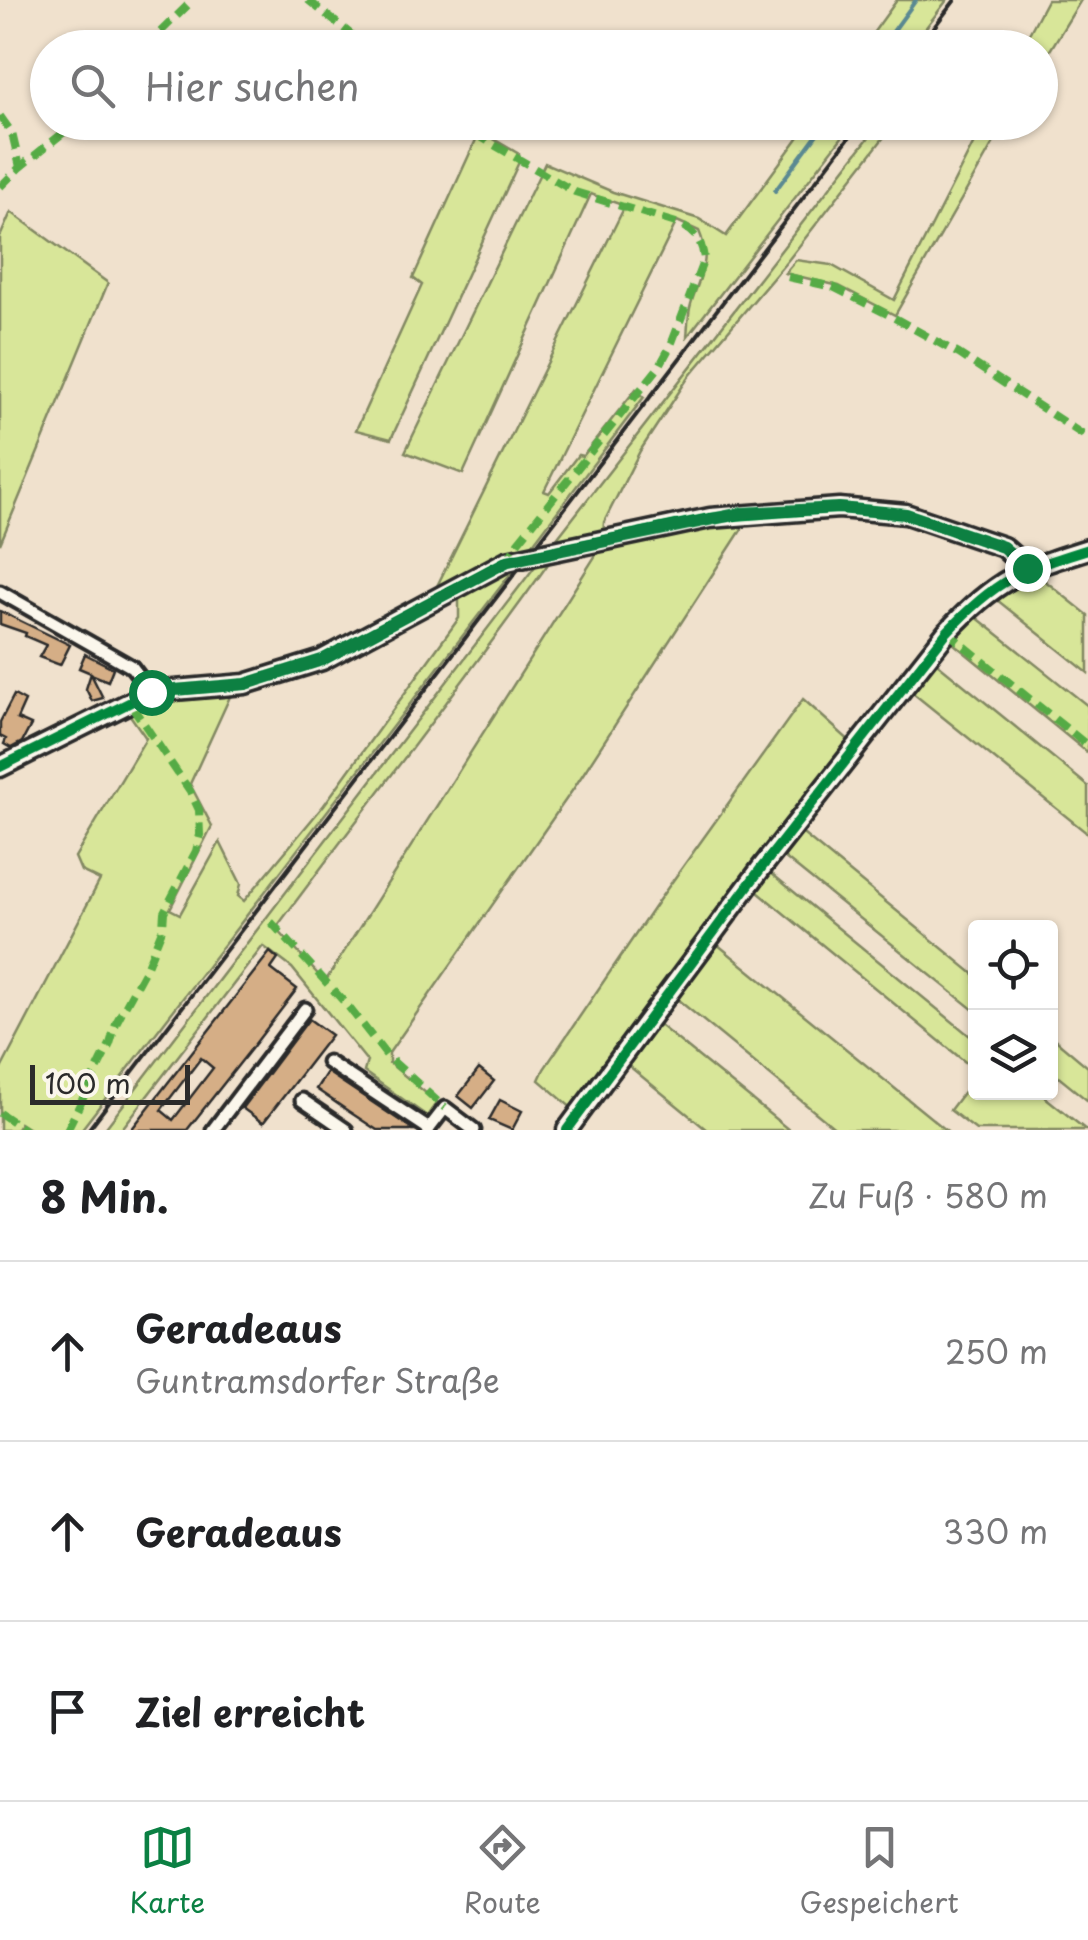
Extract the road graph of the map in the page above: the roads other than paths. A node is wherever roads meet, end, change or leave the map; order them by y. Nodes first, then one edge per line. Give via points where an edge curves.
1 (1088, 549) edge
2 (1027, 568) junction
3 (0, 592) edge
4 (151, 692) junction
5 (0, 767) edge
6 (305, 1008) dead end
7 (328, 1062) dead end
8 (302, 1100) dead end
9 (569, 1127) edge
10 (212, 1130) edge
11 (346, 1130) edge
12 (428, 1130) edge
13 (474, 1130) edge

1 - 2 street
2 - 4 street via 1003,547 906,514 839,508 710,518 492,567 322,660 246,684
2 - 9 street via 947,632
3 - 4 street via 132,667
4 - 5 street
6 - 10 street
7 - 12 street
8 - 11 street
12 - 13 street via 445,1108

